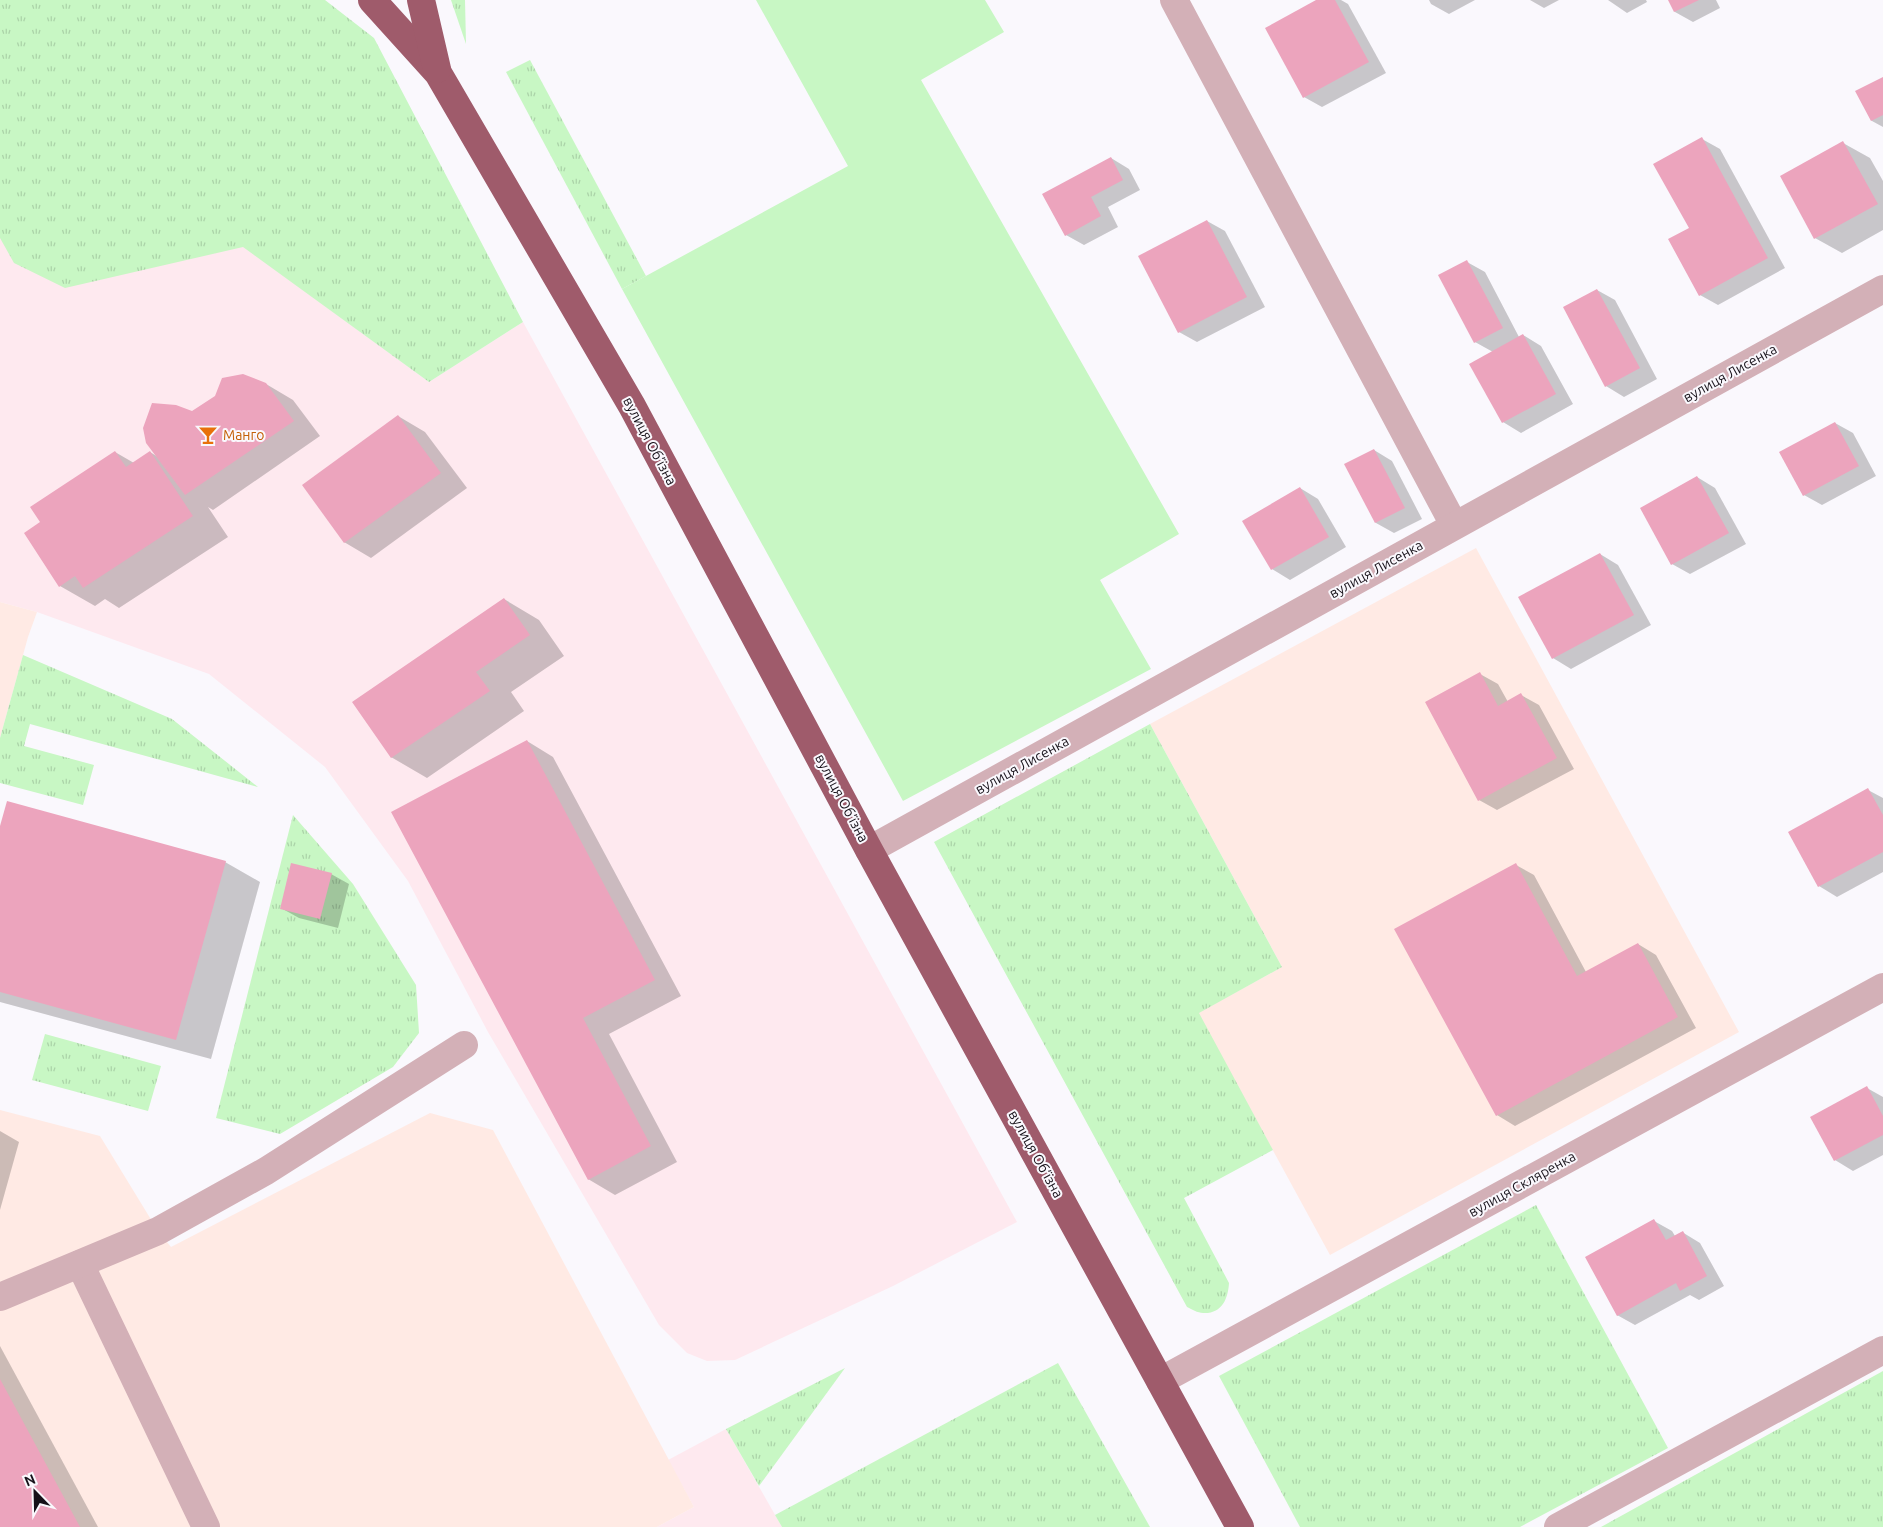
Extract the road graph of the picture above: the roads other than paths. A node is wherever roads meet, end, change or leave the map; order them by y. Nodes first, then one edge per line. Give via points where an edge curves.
1 (372, 0) edge
2 (421, 0) edge
3 (1174, 0) edge
4 (438, 73) junction
5 (1883, 289) edge
6 (1454, 525) junction
7 (869, 850) junction
8 (1883, 987) edge
9 (464, 1045) dead end
10 (80, 1264) junction
11 (0, 1297) edge
12 (1883, 1350) edge
13 (1160, 1381) junction
14 (206, 1527) edge
15 (1240, 1527) edge
16 (1558, 1527) edge

1 - 4 highway
2 - 4 highway
3 - 6 street
4 - 7 highway, вулиця Об’їзна via 632,406
5 - 6 street, вулиця Лисенка
6 - 7 street, вулиця Лисенка
7 - 13 highway, вулиця Об’їзна
8 - 13 street, вулиця Скляренка
9 - 10 street via 266,1171 158,1231
10 - 11 street
10 - 14 street
12 - 16 street
13 - 15 highway, вулиця Об’їзна

